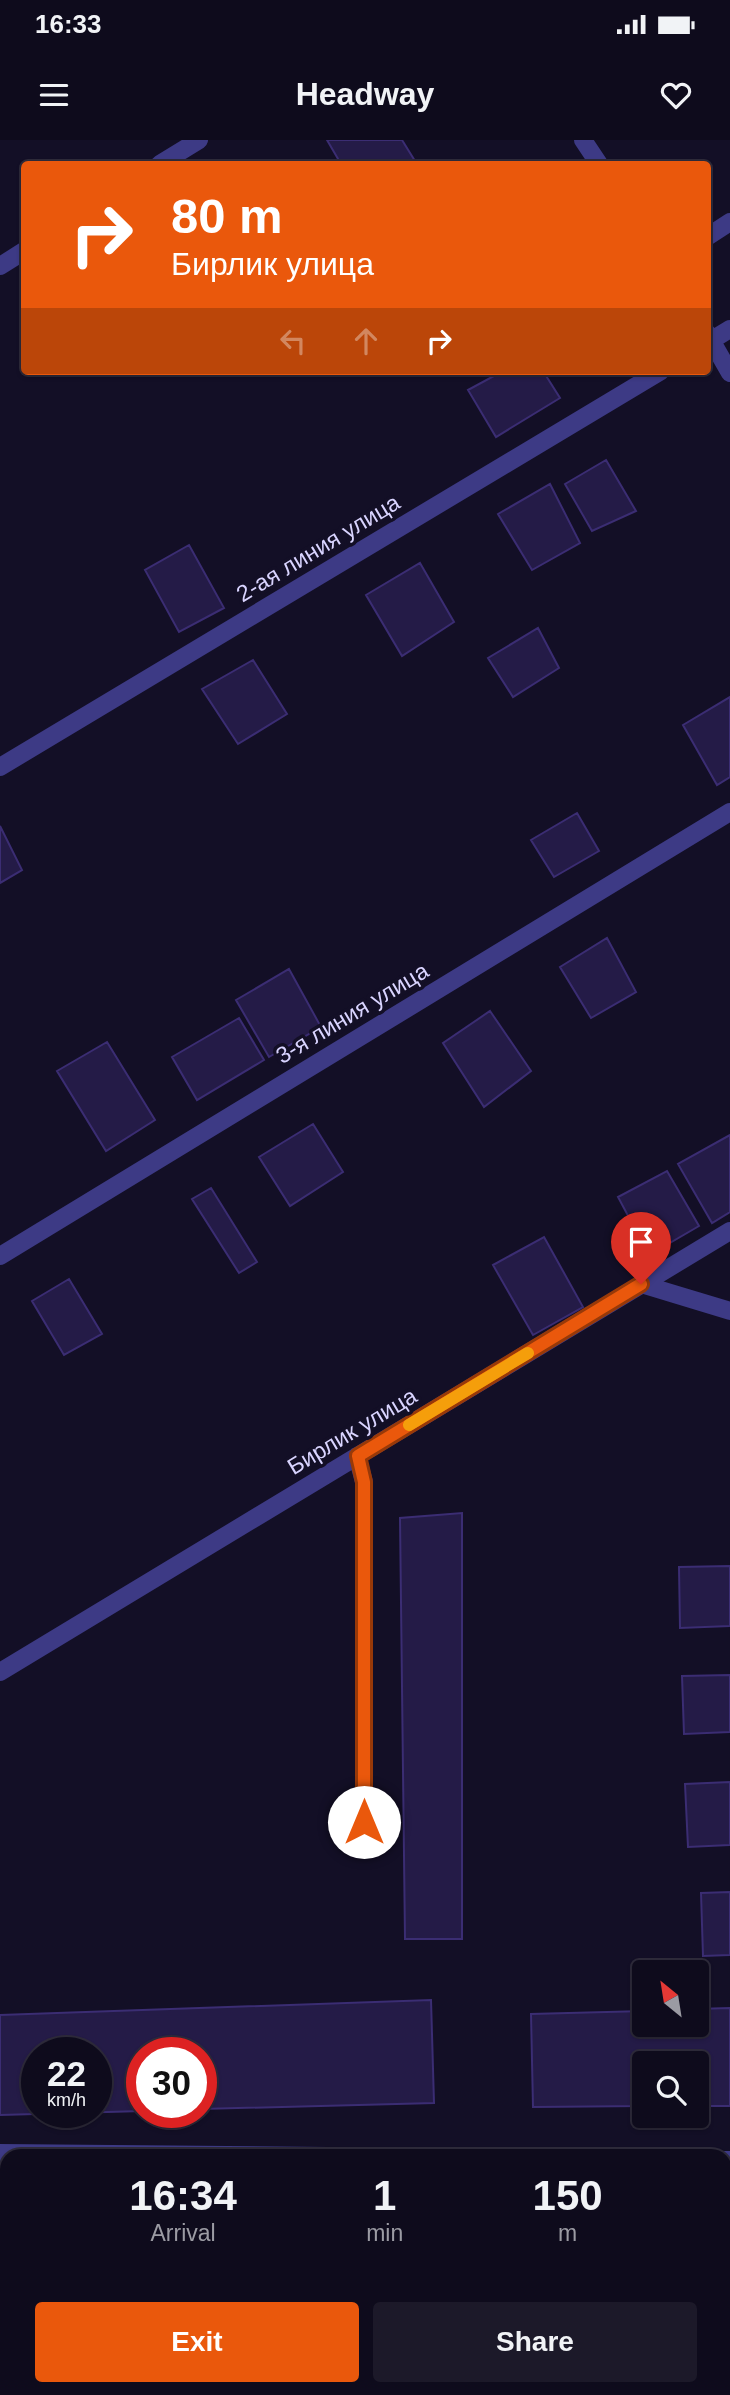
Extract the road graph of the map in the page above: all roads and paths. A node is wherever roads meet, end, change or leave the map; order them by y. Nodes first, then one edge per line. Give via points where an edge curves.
1 (199, 140) edge
2 (583, 140) edge
3 (165, 161) edge
4 (597, 161) edge
5 (730, 222) edge
6 (711, 234) edge
7 (21, 253) edge
8 (0, 266) edge
9 (730, 329) edge
10 (711, 338) edge
11 (711, 342) edge
12 (730, 373) edge
13 (654, 375) edge
14 (0, 768) edge
15 (730, 812) edge
16 (730, 1231) edge
17 (0, 1256) edge
18 (641, 1284) junction
19 (730, 1311) edge
20 (358, 1456) junction
21 (0, 1672) edge
22 (364, 1848) dead end

1 - 3 street
2 - 4 street
5 - 6 street
7 - 8 street
9 - 10 street
11 - 12 street
13 - 14 street, 2-ая линия улица
15 - 17 street, 3-я линия улица
16 - 18 street, Бирлик улица
18 - 19 street
18 - 20 street, Бирлик улица
20 - 21 street, Бирлик улица
20 - 22 street via 364,1482

